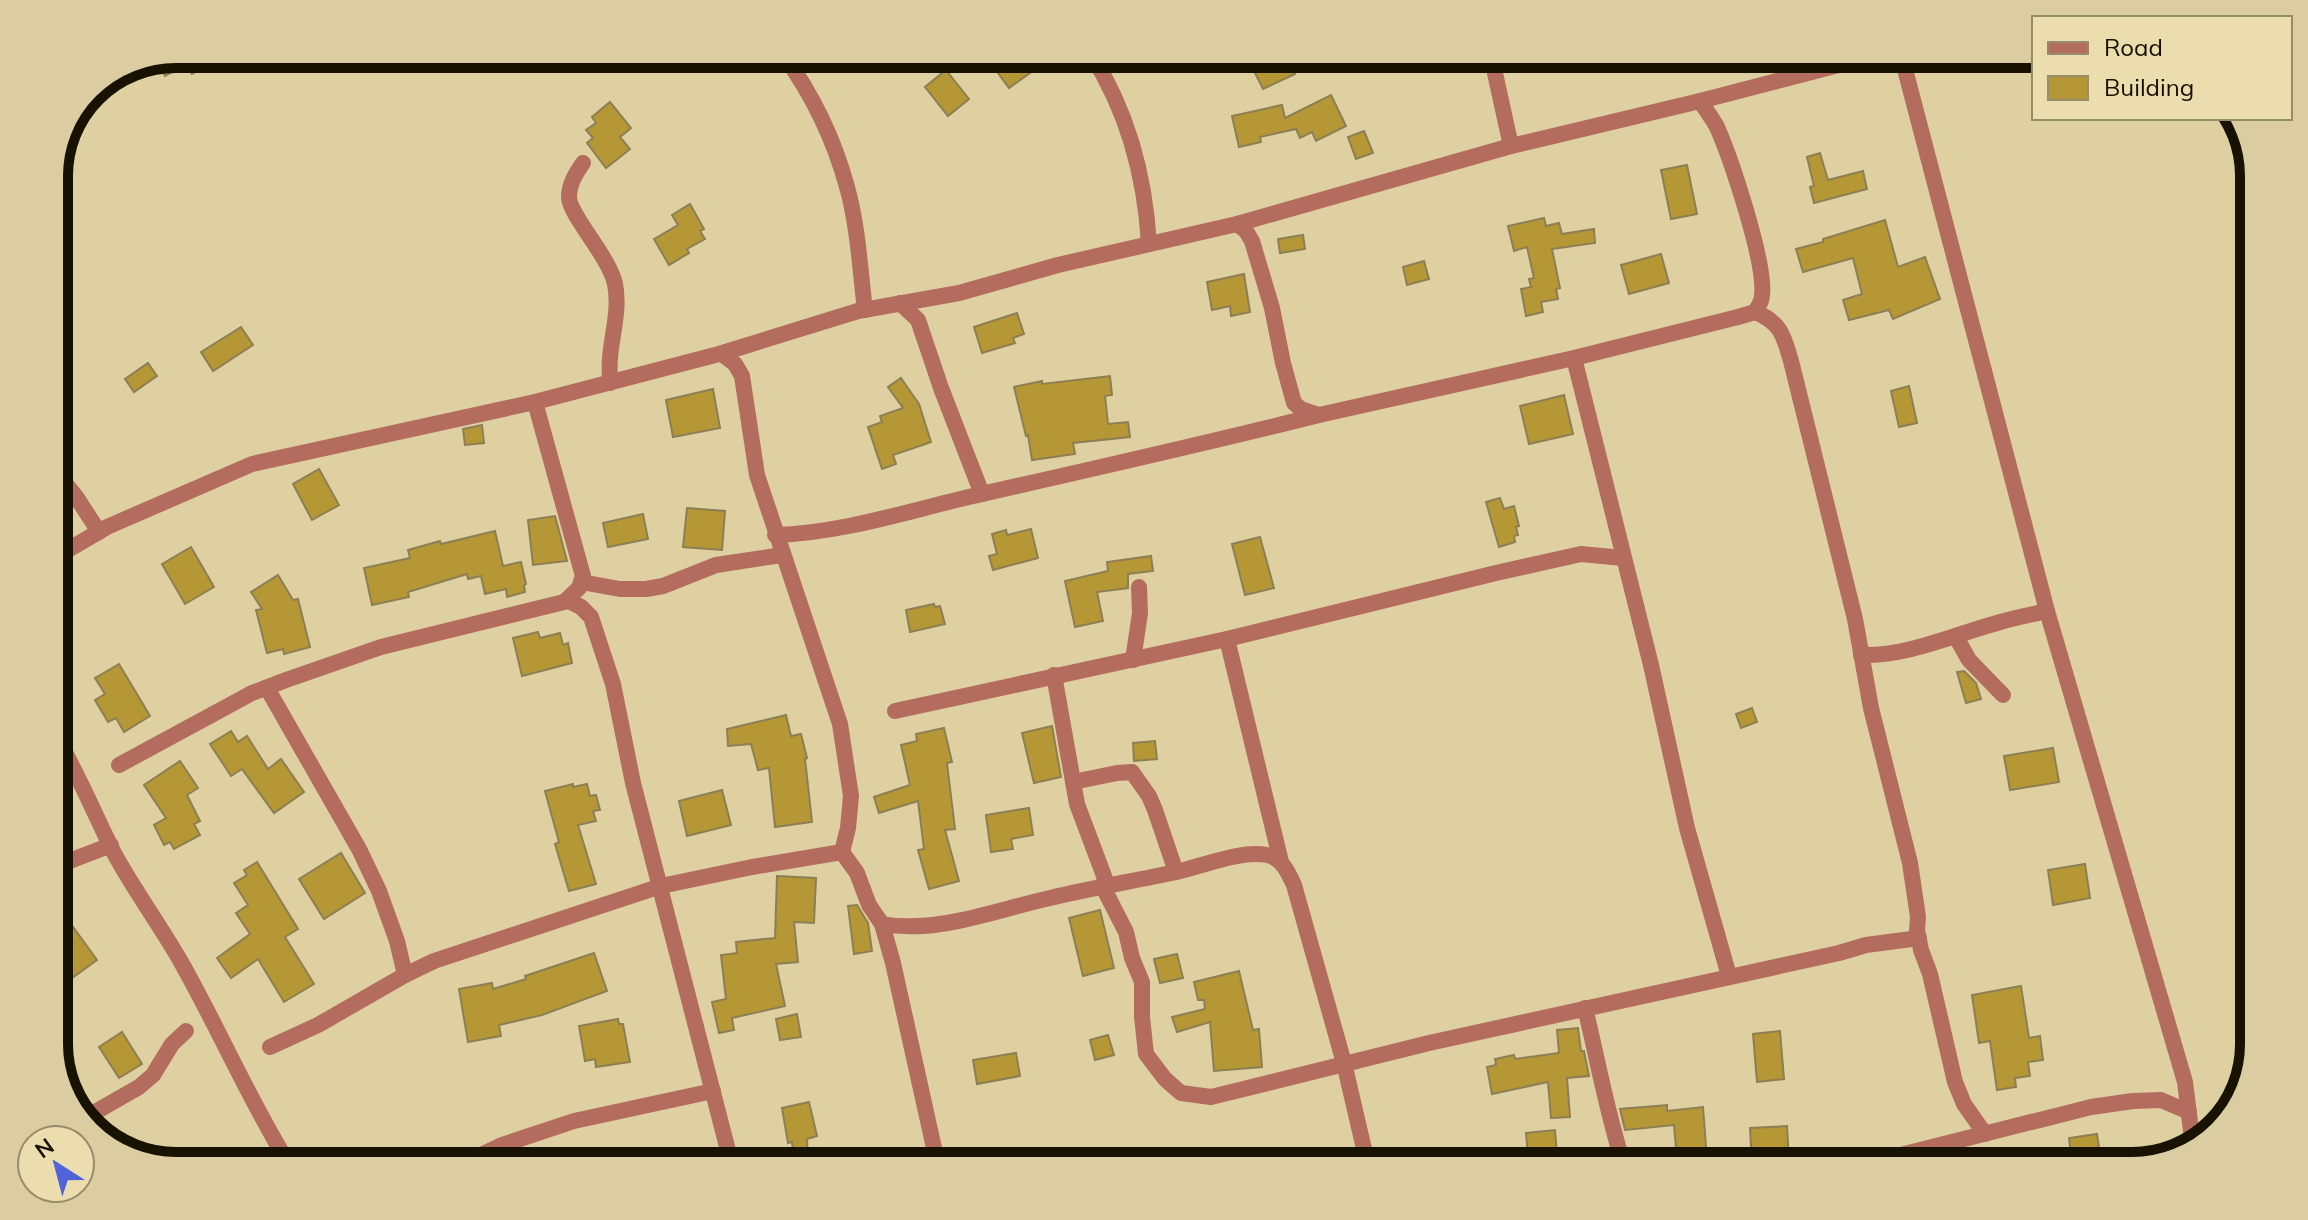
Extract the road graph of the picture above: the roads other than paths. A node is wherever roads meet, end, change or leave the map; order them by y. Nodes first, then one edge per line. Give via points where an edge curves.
1 (1100, 68) edge
2 (1494, 68) edge
3 (1827, 68) edge
4 (1905, 68) edge
5 (794, 69) edge
6 (1700, 101) junction
7 (1511, 146) junction
8 (583, 163) dead end
9 (1237, 224) junction
10 (1149, 244) junction
11 (900, 303) junction
12 (865, 310) junction
13 (1755, 312) junction
14 (722, 354) junction
15 (1574, 358) junction
16 (610, 383) junction
17 (535, 402) junction
18 (1319, 415) junction
19 (68, 487) edge
20 (982, 494) junction
21 (99, 532) junction
22 (775, 535) junction
23 (68, 550) edge
24 (782, 555) junction
25 (1623, 558) junction
26 (581, 582) junction
27 (1139, 587) dead end
28 (567, 600) junction
29 (2047, 611) junction
30 (1956, 637) junction
31 (1227, 639) junction
32 (1861, 655) junction
33 (1133, 660) junction
34 (1054, 675) junction
35 (267, 688) junction
36 (2003, 695) dead end
37 (895, 711) dead end
38 (68, 757) edge
39 (119, 765) dead end
40 (1073, 782) junction
41 (111, 845) junction
42 (842, 852) junction
43 (68, 862) edge
44 (1281, 862) junction
45 (1176, 872) junction
46 (1104, 885) junction
47 (661, 886) junction
48 (882, 924) junction
49 (1919, 938) junction
50 (405, 975) junction
51 (1729, 976) junction
52 (1585, 1008) junction
53 (186, 1031) dead end
54 (270, 1047) dead end
55 (1344, 1063) junction
56 (713, 1091) junction
57 (2189, 1112) junction
58 (93, 1113) edge
59 (1985, 1134) junction
60 (2192, 1134) edge
61 (282, 1152) edge
62 (487, 1152) edge
63 (728, 1152) edge
64 (935, 1152) edge
65 (1365, 1152) edge
66 (1619, 1152) edge
67 (1914, 1152) edge

1 - 10 street via 1136,155
2 - 7 street
3 - 6 street
4 - 29 street
5 - 12 street via 816,107 848,189
6 - 7 street
6 - 13 street via 1715,123 1750,228 1763,293
7 - 9 street
8 - 16 street via 569,198 615,283
9 - 10 street
9 - 18 street via 1252,241 1294,403
10 - 11 street
11 - 12 street
11 - 20 street via 918,320
12 - 14 street
13 - 15 street
13 - 32 street via 1769,317 1783,335
14 - 16 street
14 - 22 street via 742,376 757,475
15 - 18 street
15 - 25 street
16 - 17 street
17 - 21 street via 252,464
17 - 26 street
18 - 20 street
19 - 21 street
20 - 22 street via 807,534
21 - 23 street
22 - 24 street
24 - 26 street via 716,565 646,589
24 - 42 street via 840,724 851,796
25 - 31 street via 1581,554
25 - 51 street via 1687,828
26 - 28 street
27 - 33 street
28 - 35 street via 381,647
28 - 47 street via 581,607 596,628
29 - 30 street
29 - 57 street via 2185,1082
30 - 32 street via 1894,653
30 - 36 street via 1969,660
31 - 33 street
31 - 44 street
32 - 49 street via 1910,863
33 - 34 street
34 - 37 street
34 - 40 street
35 - 39 street
35 - 50 street via 359,849 379,891
38 - 41 street
40 - 45 street via 1132,772 1149,796
40 - 46 street
41 - 43 street
41 - 61 street via 181,961
42 - 47 street
42 - 48 street
44 - 45 street via 1256,855
44 - 55 street via 1294,885
45 - 46 street
46 - 48 street via 926,926
46 - 55 street via 1142,982 1146,1054 1181,1093 1211,1097
47 - 50 street
47 - 56 street
48 - 64 street
49 - 51 street
49 - 59 street via 1955,1082
50 - 54 street
51 - 52 street
52 - 55 street
52 - 66 street
53 - 58 street via 153,1075
55 - 65 street
56 - 62 street via 574,1121
56 - 63 street
57 - 59 street via 2161,1100 2133,1101
57 - 60 street
59 - 67 street

